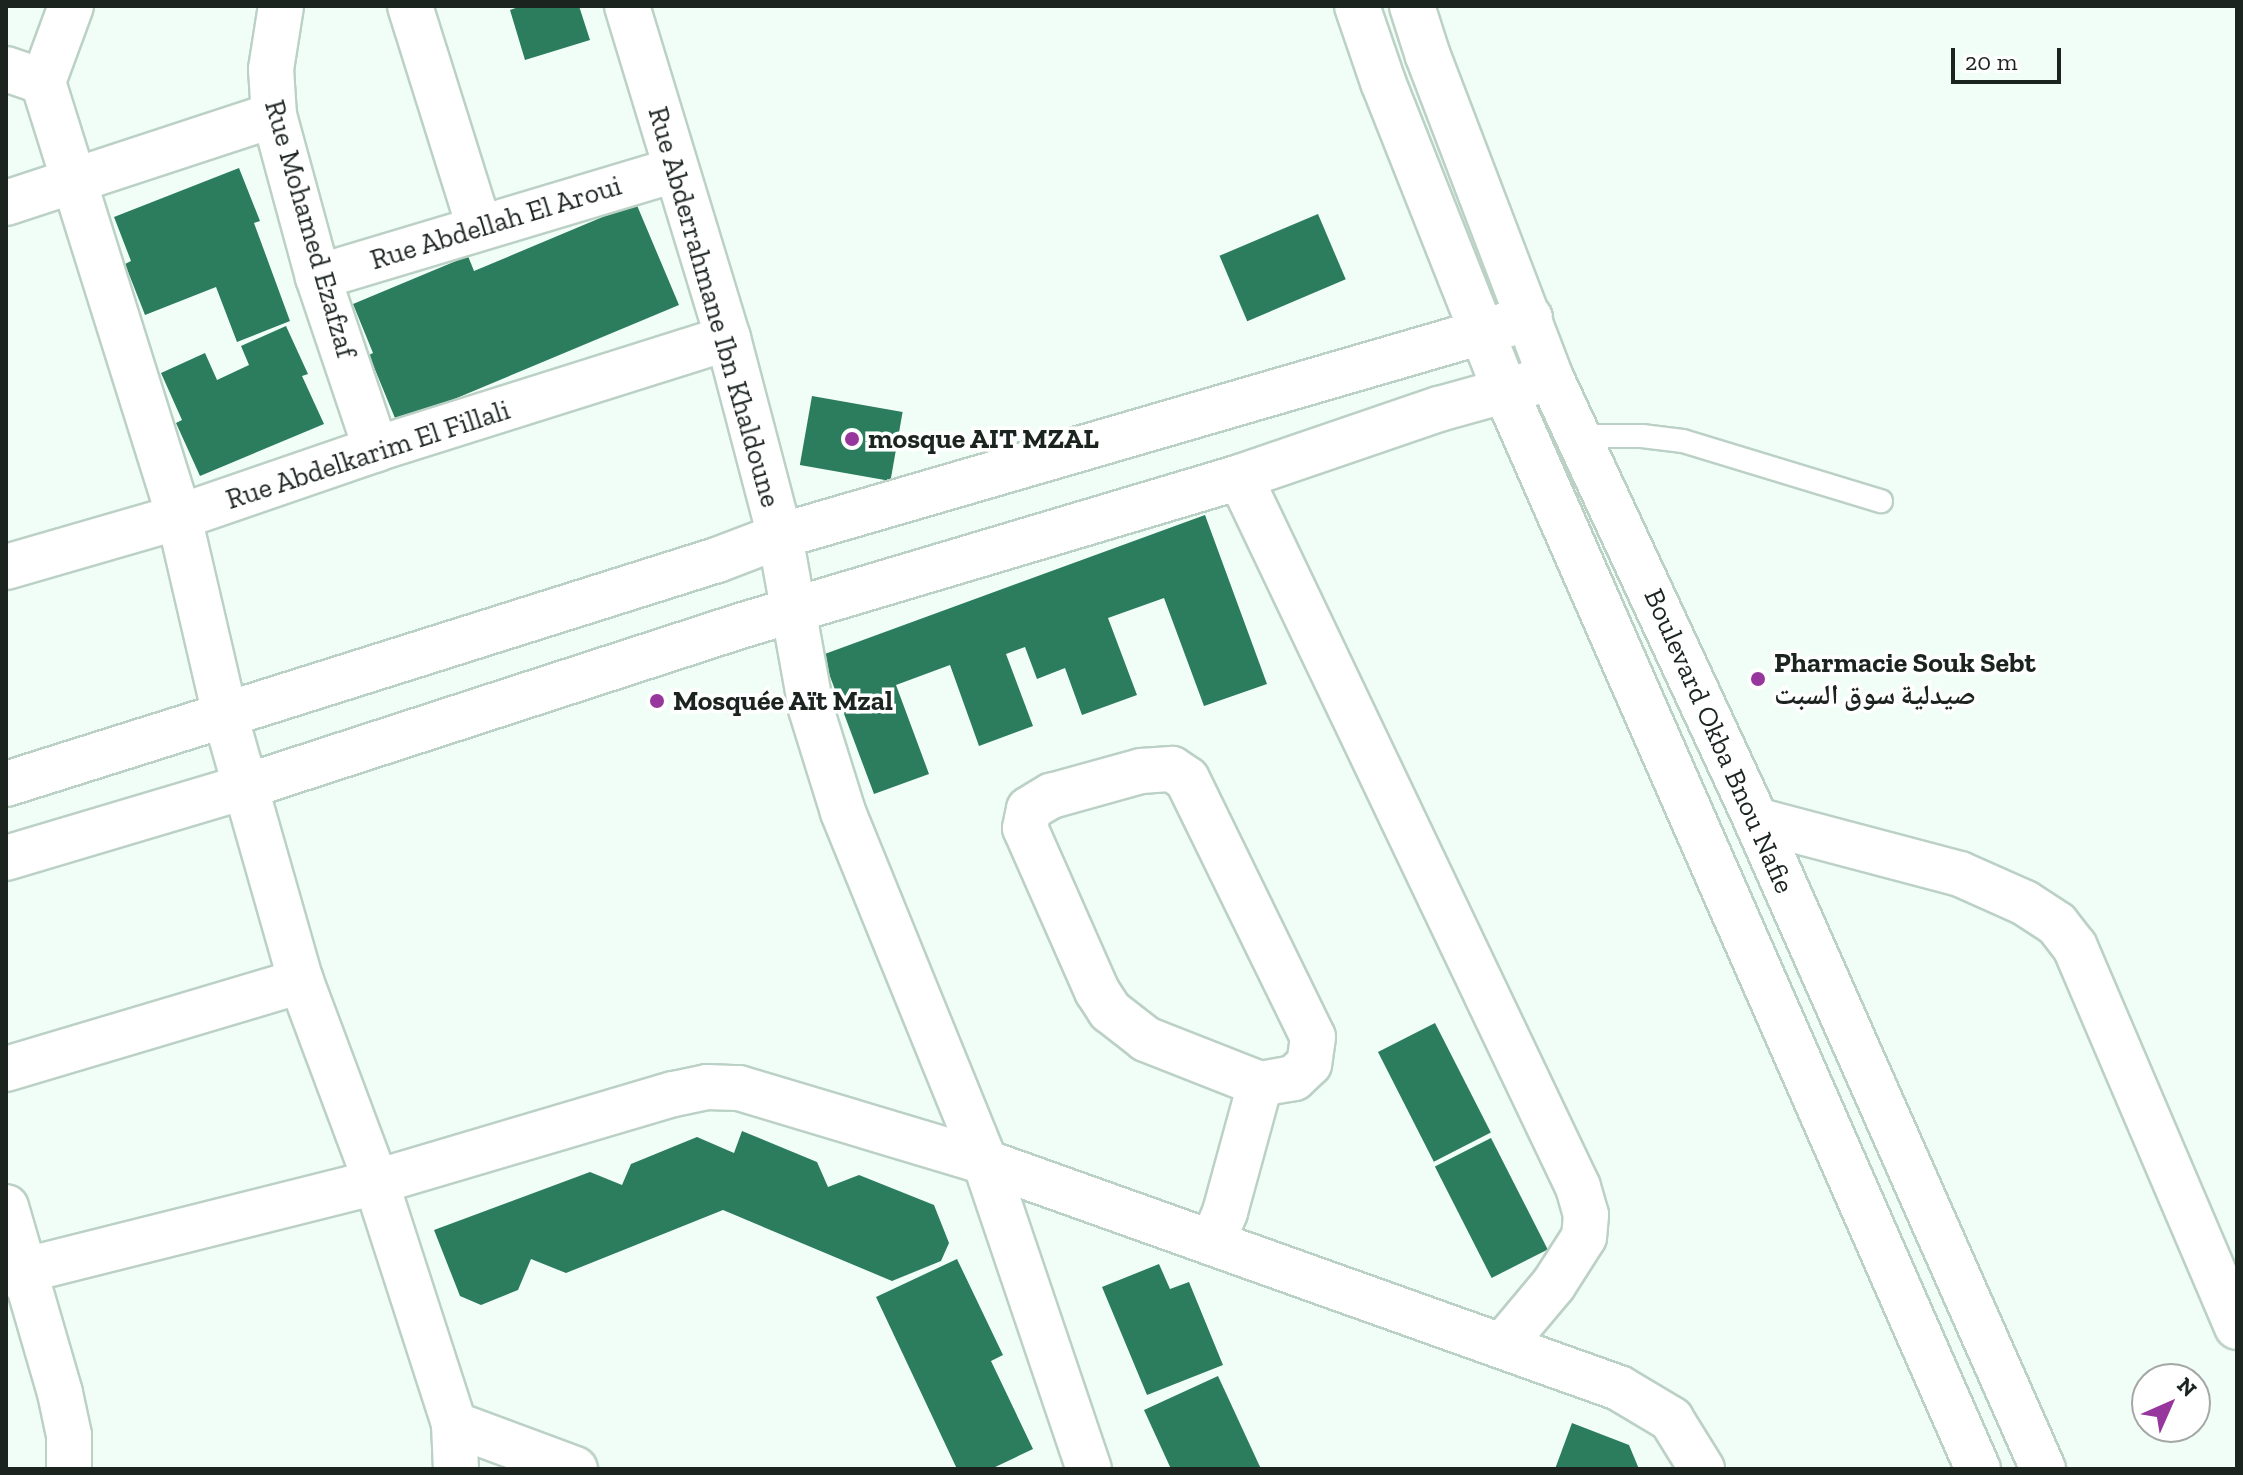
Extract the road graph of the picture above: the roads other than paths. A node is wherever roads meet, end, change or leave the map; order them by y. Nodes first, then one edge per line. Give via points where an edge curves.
1 (71, 6) edge
2 (281, 6) edge
3 (410, 6) edge
4 (627, 6) edge
5 (1357, 6) edge
6 (1412, 6) edge
7 (25, 75) edge
8 (274, 115) junction
9 (675, 170) junction
10 (73, 182) junction
11 (6, 203) edge
12 (479, 226) junction
13 (318, 277) junction
14 (1530, 318) junction
15 (1482, 331) junction
16 (728, 338) junction
17 (1551, 378) junction
18 (1505, 390) junction
19 (1581, 436) junction
20 (376, 449) junction
21 (1240, 477) junction
22 (1881, 501) dead end
23 (179, 517) junction
24 (780, 536) junction
25 (6, 567) edge
26 (792, 611) junction
27 (225, 715) junction
28 (6, 784) edge
29 (247, 786) junction
30 (1756, 820) junction
31 (6, 858) edge
32 (301, 981) junction
33 (6, 1069) edge
34 (1260, 1084) junction
35 (985, 1162) junction
36 (376, 1182) junction
37 (6, 1207) edge
38 (1212, 1243) junction
39 (16, 1272) edge
40 (2237, 1327) edge
41 (1502, 1346) junction
42 (454, 1424) junction
43 (69, 1469) edge
44 (456, 1469) edge
45 (575, 1469) edge
46 (1089, 1469) edge
47 (1702, 1469) edge
48 (1978, 1469) edge
49 (2043, 1469) edge

1 - 7 street
2 - 8 street, Rue Mohamed Ezafzaf via 271,69
3 - 12 street
4 - 9 street, Rue Abderrahmane Ibn Khaldoune
5 - 15 street, Boulevard Okba Bnou Nafie
6 - 14 street, Boulevard Okba Bnou Nafie
7 - 10 street
8 - 10 street
8 - 13 street, Rue Mohamed Ezafzaf
9 - 12 street, Rue Abdellah El Aroui
9 - 16 street, Rue Abderrahmane Ibn Khaldoune
10 - 11 street
10 - 23 street
12 - 13 street, Rue Abdellah El Aroui
13 - 20 street, Rue Mohamed Ezafzaf
14 - 15 street
14 - 17 street, Boulevard Okba Bnou Nafie
15 - 18 street, Boulevard Okba Bnou Nafie
15 - 24 street
16 - 20 street, Rue Abdelkarim El Fillali
16 - 24 street, Rue Abderrahmane Ibn Khaldoune
17 - 18 street
17 - 19 street, Boulevard Okba Bnou Nafie
18 - 21 street
18 - 48 street, Boulevard Okba Bnou Nafie
19 - 22 lane via 1683,441
19 - 30 street, Boulevard Okba Bnou Nafie
20 - 23 street, Rue Abdelkarim El Fillali
21 - 26 street
21 - 41 street via 1578,1187 1586,1215 1584,1237 1554,1284
23 - 25 street, Rue Abdelkarim El Fillali
23 - 27 street
24 - 26 street, Rue Abderrahmane Ibn Khaldoune
24 - 27 street
26 - 29 street
26 - 35 street, Rue Abderrahmane Ibn Khaldoune via 811,709 843,812
27 - 28 street
27 - 29 street
29 - 31 street
29 - 32 street
30 - 40 street via 1960,874 2025,903 2057,924 2075,947
30 - 49 street, Boulevard Okba Bnou Nafie
32 - 33 street
32 - 36 street
34 - 34 street via 1301,1074 1309,1064 1313,1037 1187,779 1172,769 1141,771 1051,796 1029,809 1025,828 1110,1011 1146,1039
34 - 38 street
35 - 36 street via 722,1086 617,1109
35 - 38 street
35 - 46 street, Rue Abderrahmane Ibn Khaldoune
36 - 39 street
36 - 42 street
37 - 39 street
38 - 41 street
39 - 43 street via 66,1417
41 - 47 street via 1649,1403 1671,1419
42 - 44 street
42 - 45 street

